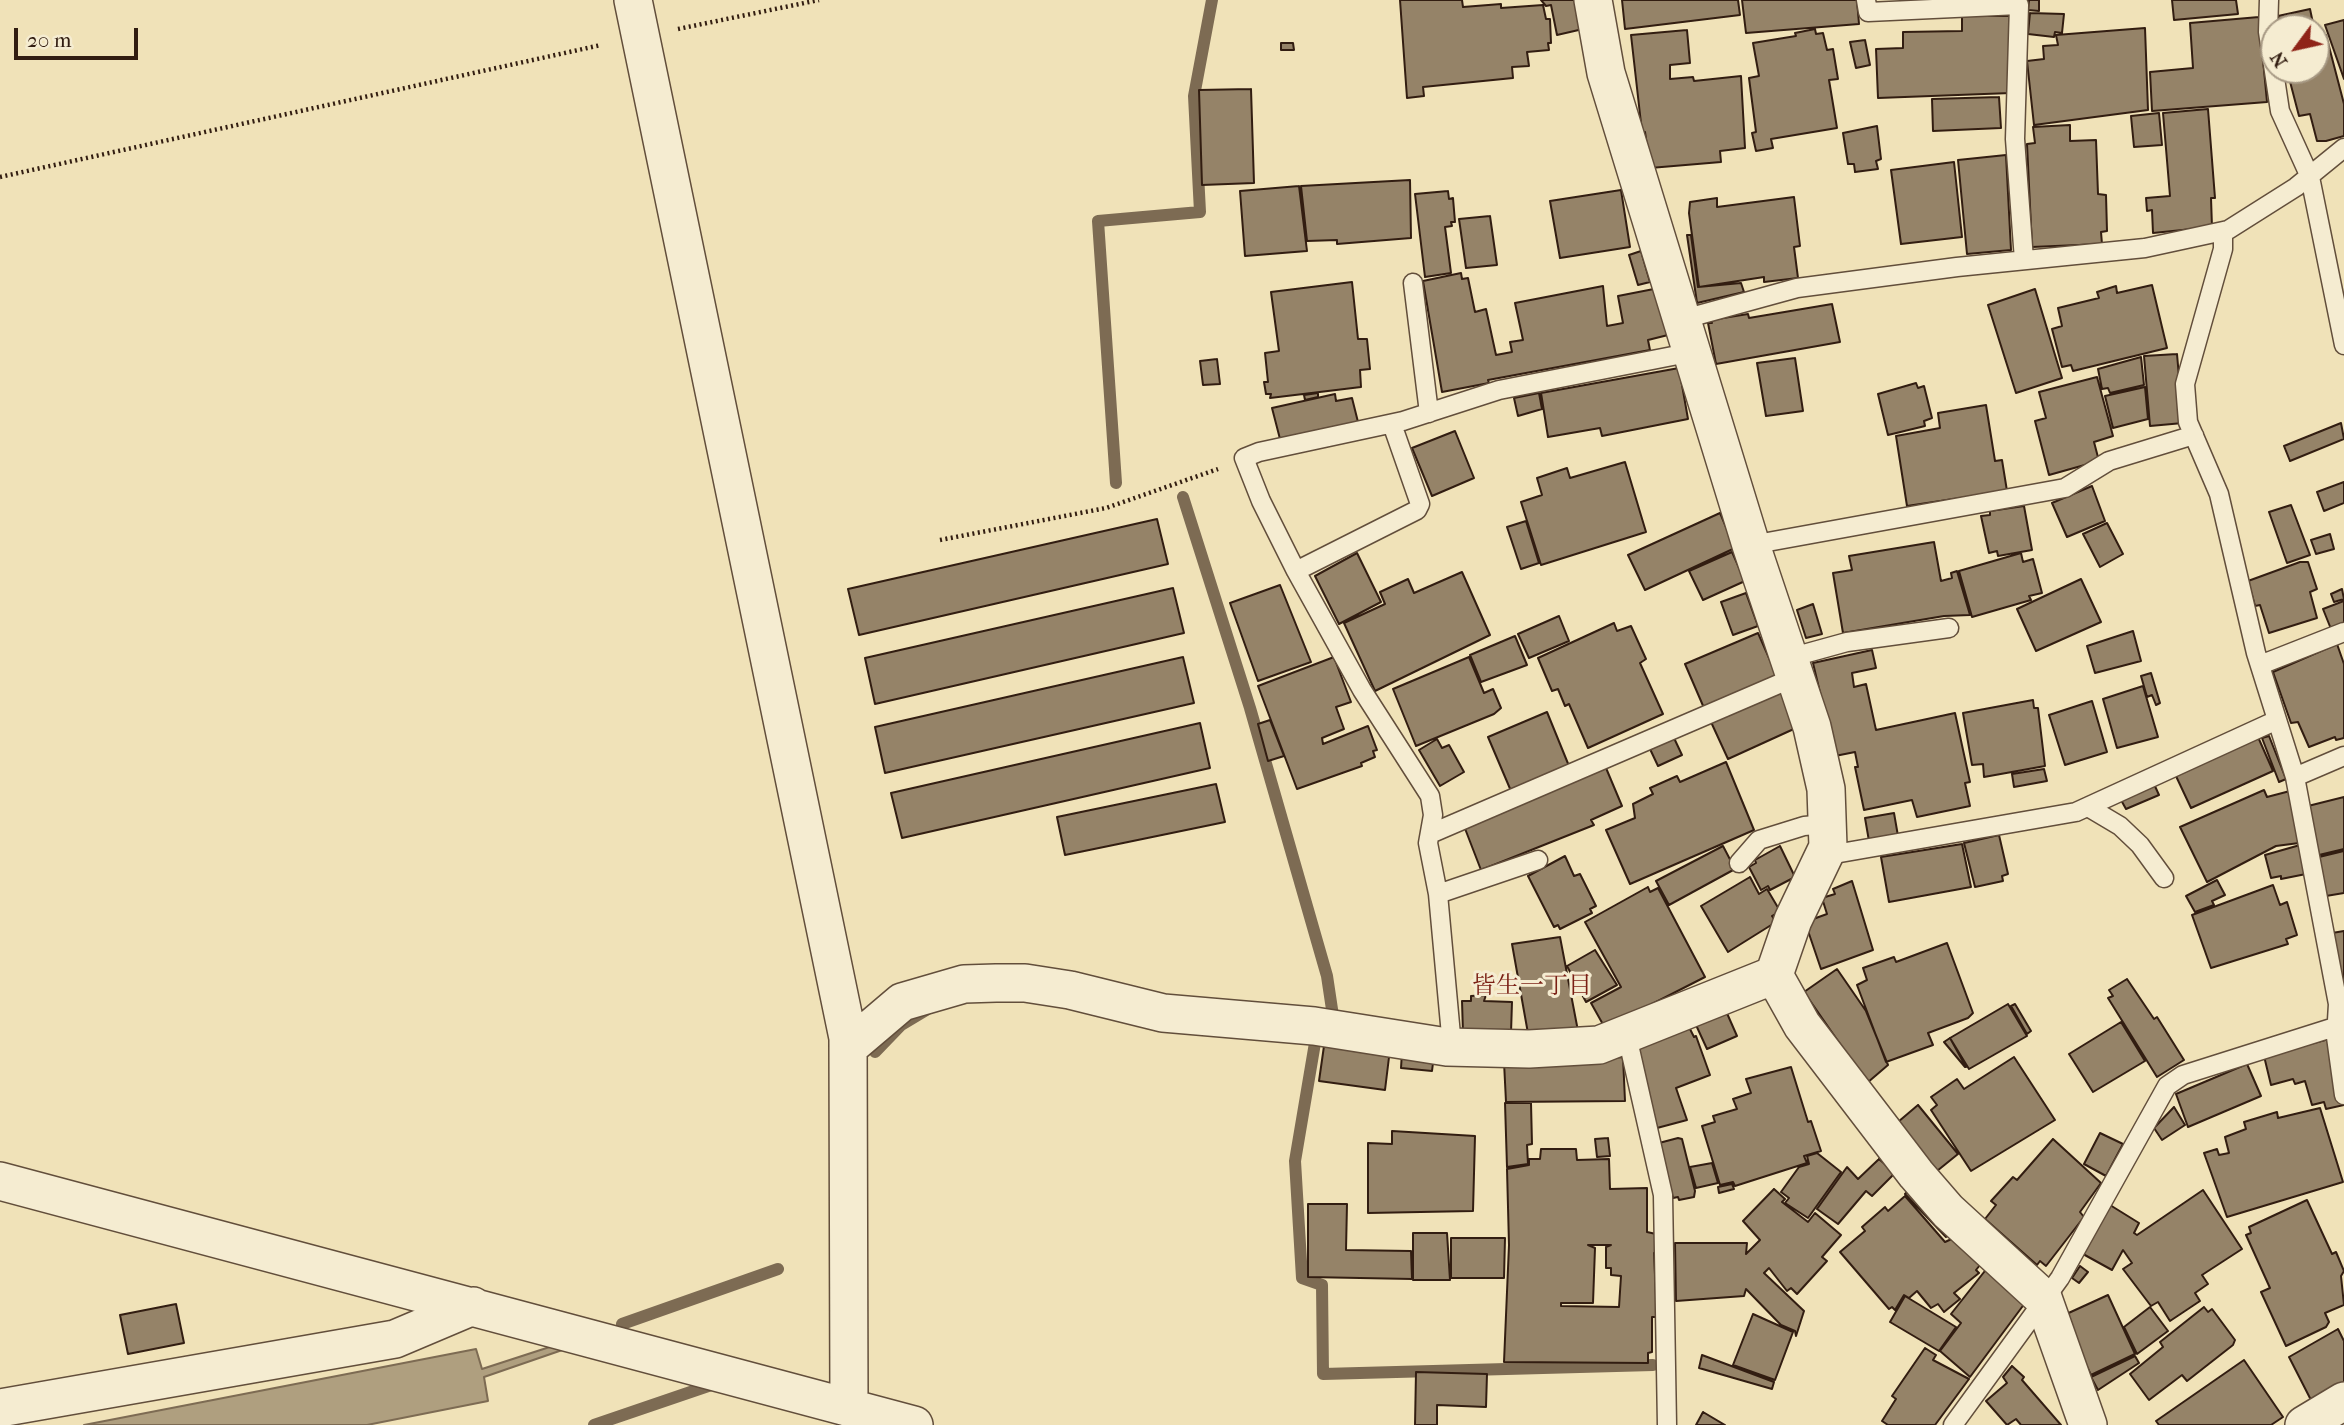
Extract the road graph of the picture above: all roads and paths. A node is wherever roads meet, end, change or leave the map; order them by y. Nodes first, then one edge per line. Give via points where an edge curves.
1 (633, 0) edge
2 (819, 0) edge
3 (1593, 0) edge
4 (1866, 0) edge
5 (2269, 0) edge
6 (640, 37) junction
7 (2344, 148) edge
8 (0, 177) edge
9 (2310, 177) junction
10 (2223, 231) junction
11 (2024, 260) junction
12 (1413, 283) dead end
13 (1689, 336) junction
14 (2344, 345) edge
15 (1429, 413) junction
16 (1392, 424) junction
17 (2194, 435) junction
18 (1244, 458) junction
19 (940, 540) dead end
20 (1751, 545) junction
21 (1296, 571) junction
22 (1949, 628) dead end
23 (2344, 632) edge
24 (2260, 665) junction
25 (1792, 667) junction
26 (2277, 720) junction
27 (2344, 756) edge
28 (2295, 777) junction
29 (2088, 807) junction
30 (1430, 834) junction
31 (1826, 840) junction
32 (1538, 860) dead end
33 (1739, 863) dead end
34 (2164, 878) dead end
35 (1438, 894) junction
36 (1774, 975) junction
37 (2340, 1024) edge
38 (1627, 1036) junction
39 (1452, 1046) junction
40 (849, 1047) junction
41 (2344, 1095) edge
42 (0, 1181) edge
43 (2043, 1298) junction
44 (473, 1306) junction
45 (2344, 1401) edge
46 (0, 1408) edge
47 (836, 1412) edge
48 (914, 1425) edge
49 (1667, 1425) edge
50 (1953, 1425) edge
51 (2088, 1425) edge
52 (2304, 1425) edge

1 - 6 street
2 - 6 path
3 - 13 street via 1606,73
4 - 11 lane via 1868,12 2019,5 2015,139
5 - 9 lane via 2268,32 2280,111
6 - 8 path
6 - 40 street
7 - 9 lane
9 - 10 lane
9 - 14 lane
10 - 11 lane via 2145,248
10 - 17 lane via 2223,249 2185,384 2188,422
11 - 13 lane via 1797,288
12 - 15 lane
13 - 15 lane
13 - 20 street
15 - 16 lane
16 - 18 lane
16 - 21 lane via 1420,504 1417,510
17 - 20 lane via 2109,461 2065,488
17 - 24 lane via 2219,494
18 - 19 path via 1106,508
18 - 21 lane
20 - 25 street
21 - 30 lane via 1362,690 1430,796
22 - 25 lane via 1847,642
23 - 24 lane
24 - 26 lane
25 - 30 lane
25 - 31 street via 1826,789
26 - 28 lane
26 - 29 lane
27 - 28 lane
28 - 37 lane
29 - 31 lane
29 - 34 lane via 2120,825
30 - 35 lane
31 - 33 lane via 1804,826 1759,840
31 - 36 street
32 - 35 lane
35 - 39 lane
36 - 38 street
36 - 43 street via 1802,1025 1916,1174 1948,1211
37 - 41 lane
37 - 43 lane via 2183,1075 2168,1086 2060,1278
38 - 39 street via 1600,1045 1529,1049
38 - 49 lane via 1663,1195
39 - 40 street via 1314,1026 1163,1013 1070,990 996,983 964,984 902,1002
40 - 47 street
42 - 44 street
43 - 50 lane
43 - 51 street
44 - 46 street via 394,1339
44 - 47 street
45 - 52 street
47 - 48 street

